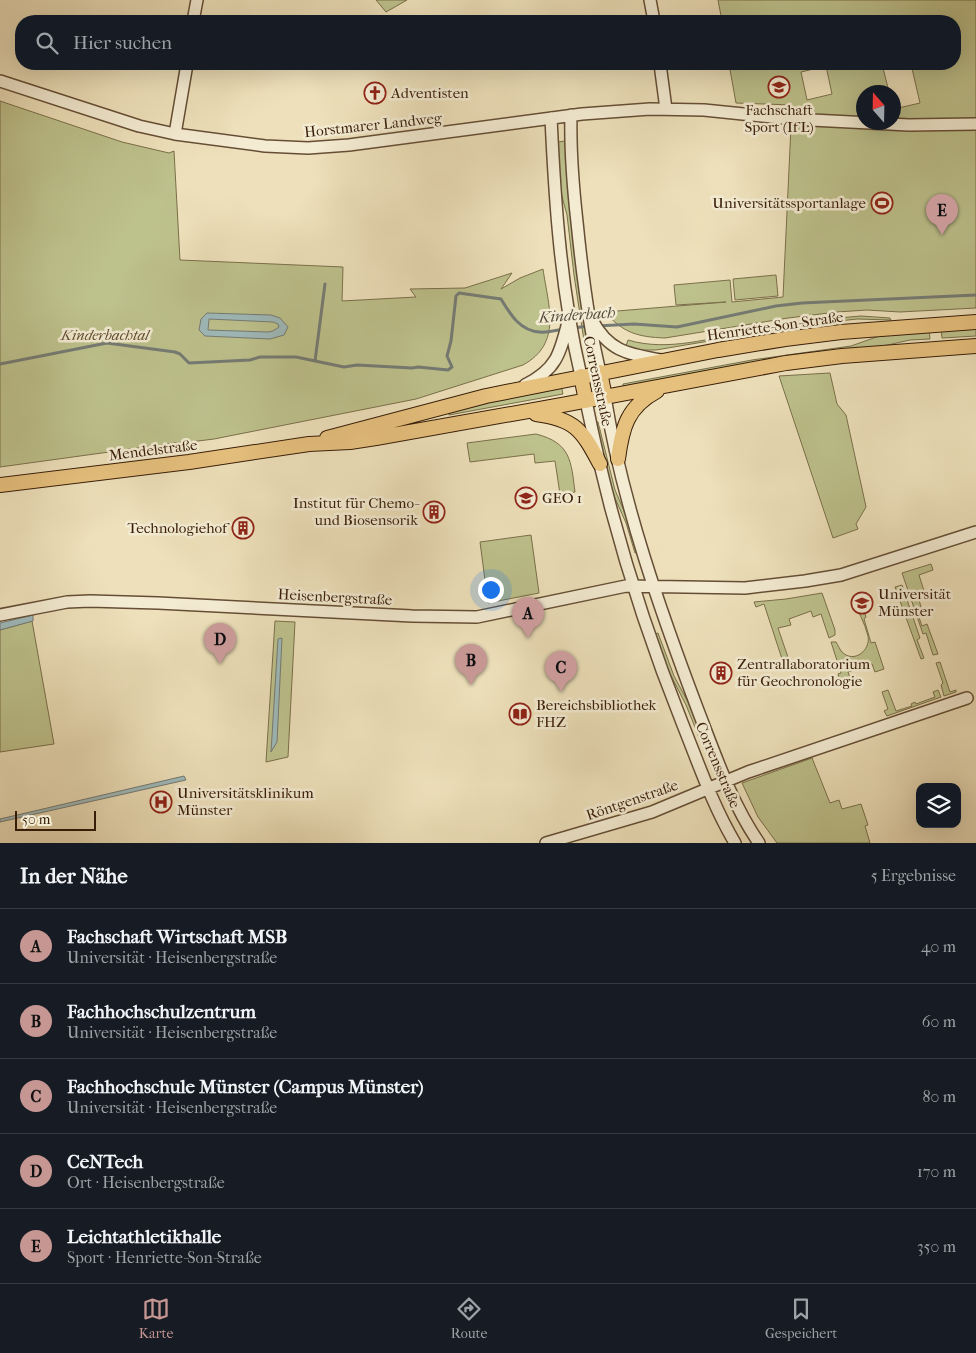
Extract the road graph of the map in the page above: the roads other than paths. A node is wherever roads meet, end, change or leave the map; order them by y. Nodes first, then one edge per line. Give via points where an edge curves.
1 (197, 0) edge
2 (650, 0) edge
3 (194, 15) edge
4 (653, 15) edge
5 (186, 70) edge
6 (661, 70) edge
7 (0, 81) edge
8 (666, 109) junction
9 (571, 116) junction
10 (551, 118) junction
11 (976, 124) edge
12 (175, 134) junction
13 (976, 322) edge
14 (596, 333) junction
15 (568, 336) junction
16 (976, 346) edge
17 (662, 360) junction
18 (600, 372) junction
19 (581, 376) junction
20 (666, 386) junction
21 (518, 388) junction
22 (605, 397) junction
23 (586, 401) junction
24 (521, 413) junction
25 (309, 444) junction
26 (618, 459) junction
27 (600, 464) junction
28 (0, 485) edge
29 (976, 532) edge
30 (633, 585) junction
31 (654, 586) junction
32 (0, 616) edge
33 (967, 698) dead end
34 (727, 782) junction
35 (708, 789) junction
36 (546, 843) edge
37 (736, 843) edge
38 (759, 843) edge

1 - 3 street
2 - 4 street
5 - 12 street
6 - 8 street
7 - 12 street, Horstmarer Landweg
8 - 9 street, Horstmarer Landweg
8 - 11 street, Horstmarer Landweg via 713,110 821,121
9 - 10 street, Horstmarer Landweg
9 - 14 street, Corrensstraße via 574,196 590,319
10 - 12 street, Horstmarer Landweg via 308,148 265,146
10 - 15 street, Corrensstraße
13 - 17 main road, Henriette-Son-Straße via 841,332
14 - 17 street, Corrensstraße via 621,351
14 - 18 street, Corrensstraße
15 - 19 street, Corrensstraße
15 - 21 street, Mendelstraße via 548,372
16 - 20 main road via 811,360
17 - 18 main road, Henriette-Son-Straße
18 - 19 main road, Henriette-Son-Straße
18 - 22 main road, Corrensstraße
19 - 21 main road, Mendelstraße
19 - 23 main road, Corrensstraße
20 - 22 main road
20 - 26 main road via 644,398 631,412 623,430
21 - 25 main road, Mendelstraße
22 - 23 main road
22 - 26 street, Corrensstraße
23 - 24 main road, Mendelstraße
23 - 27 street, Corrensstraße
24 - 25 main road, Mendelstraße via 350,442
24 - 27 main road via 553,417 573,425 586,438
25 - 28 main road, Mendelstraße
26 - 31 street, Corrensstraße
27 - 30 street, Corrensstraße
29 - 31 street via 821,579 745,588
30 - 31 street
30 - 32 street, Heisenbergstraße via 477,617 90,601 67,602
30 - 35 street, Corrensstraße
31 - 34 street, Corrensstraße via 686,680
33 - 34 street, Corrensstraße
34 - 35 street, Röntgenstraße
34 - 38 street, Corrensstraße
35 - 36 street, Röntgenstraße via 652,812
35 - 37 street, Corrensstraße

